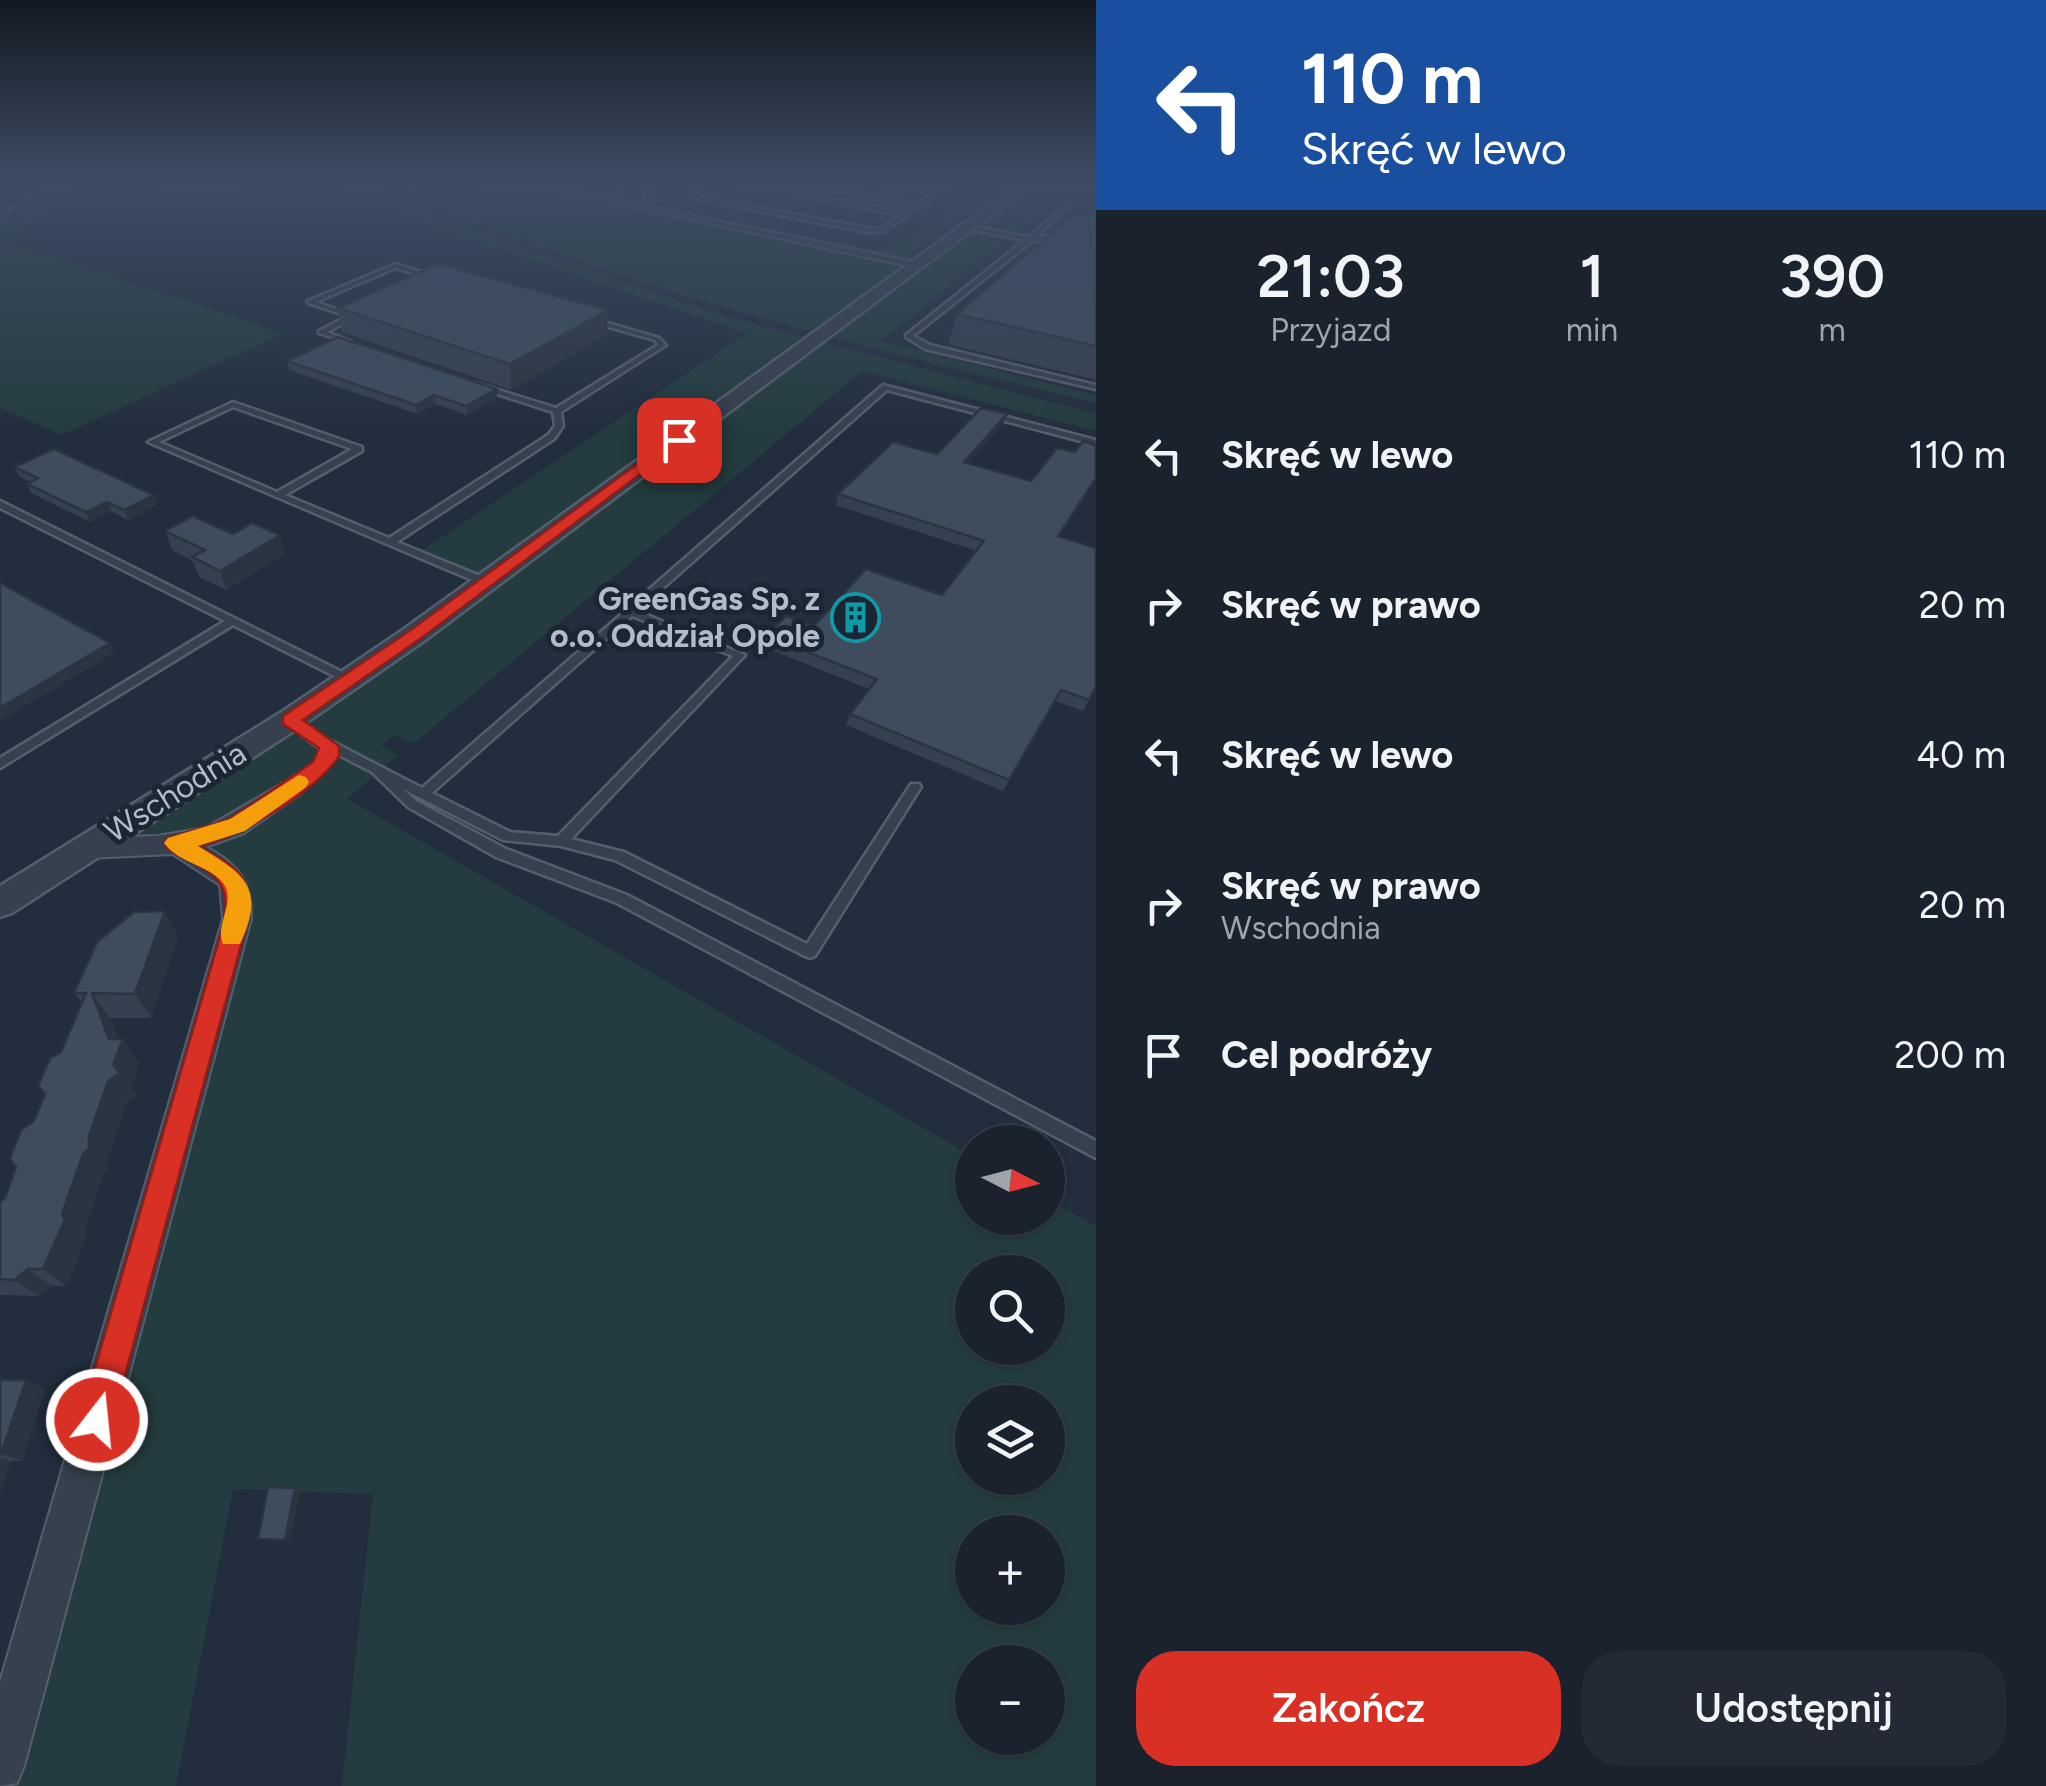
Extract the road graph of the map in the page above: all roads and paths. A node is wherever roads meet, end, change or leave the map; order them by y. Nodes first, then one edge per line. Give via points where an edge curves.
1 (392, 267) edge
2 (400, 267) edge
3 (913, 267) edge
4 (994, 267) edge
5 (440, 278) edge
6 (584, 318) edge
7 (360, 346) edge
8 (468, 382) edge
9 (1096, 388) edge
10 (558, 411) junction
11 (1096, 443) edge
12 (278, 495) junction
13 (0, 504) edge
14 (390, 542) junction
15 (486, 582) junction
16 (628, 611) junction
17 (233, 621) junction
18 (350, 680) junction
19 (290, 720) junction
20 (329, 746) junction
21 (0, 764) edge
22 (378, 772) junction
23 (915, 787) dead end
24 (292, 788) joint
25 (423, 794) junction
26 (562, 842) junction
27 (175, 843) junction
28 (87, 848) junction
29 (0, 903) edge
30 (1096, 1150) edge
31 (0, 1766) edge

1 - 7 lane via 310,302 354,316 321,332
2 - 5 lane
3 - 15 street, Wschodnia
4 - 9 lane via 908,336
6 - 10 lane via 658,338 662,345
8 - 10 lane
10 - 14 lane via 551,437
11 - 16 lane via 886,387
12 - 12 lane via 242,480 152,442 232,404 359,449
12 - 14 lane
13 - 17 lane
14 - 15 lane
15 - 18 street, Wschodnia
16 - 25 lane
16 - 26 lane via 740,655
17 - 18 lane
17 - 21 lane
18 - 19 street, Wschodnia
19 - 20 lane
19 - 28 street, Wschodnia
20 - 22 lane
20 - 24 lane via 327,760
22 - 25 lane
22 - 30 lane via 412,804 501,853 622,899
23 - 26 lane via 810,952 619,856
24 - 27 street via 238,825
25 - 26 lane via 508,837
27 - 28 street
27 - 31 street via 232,877 240,895 237,919
28 - 29 street, Wschodnia

